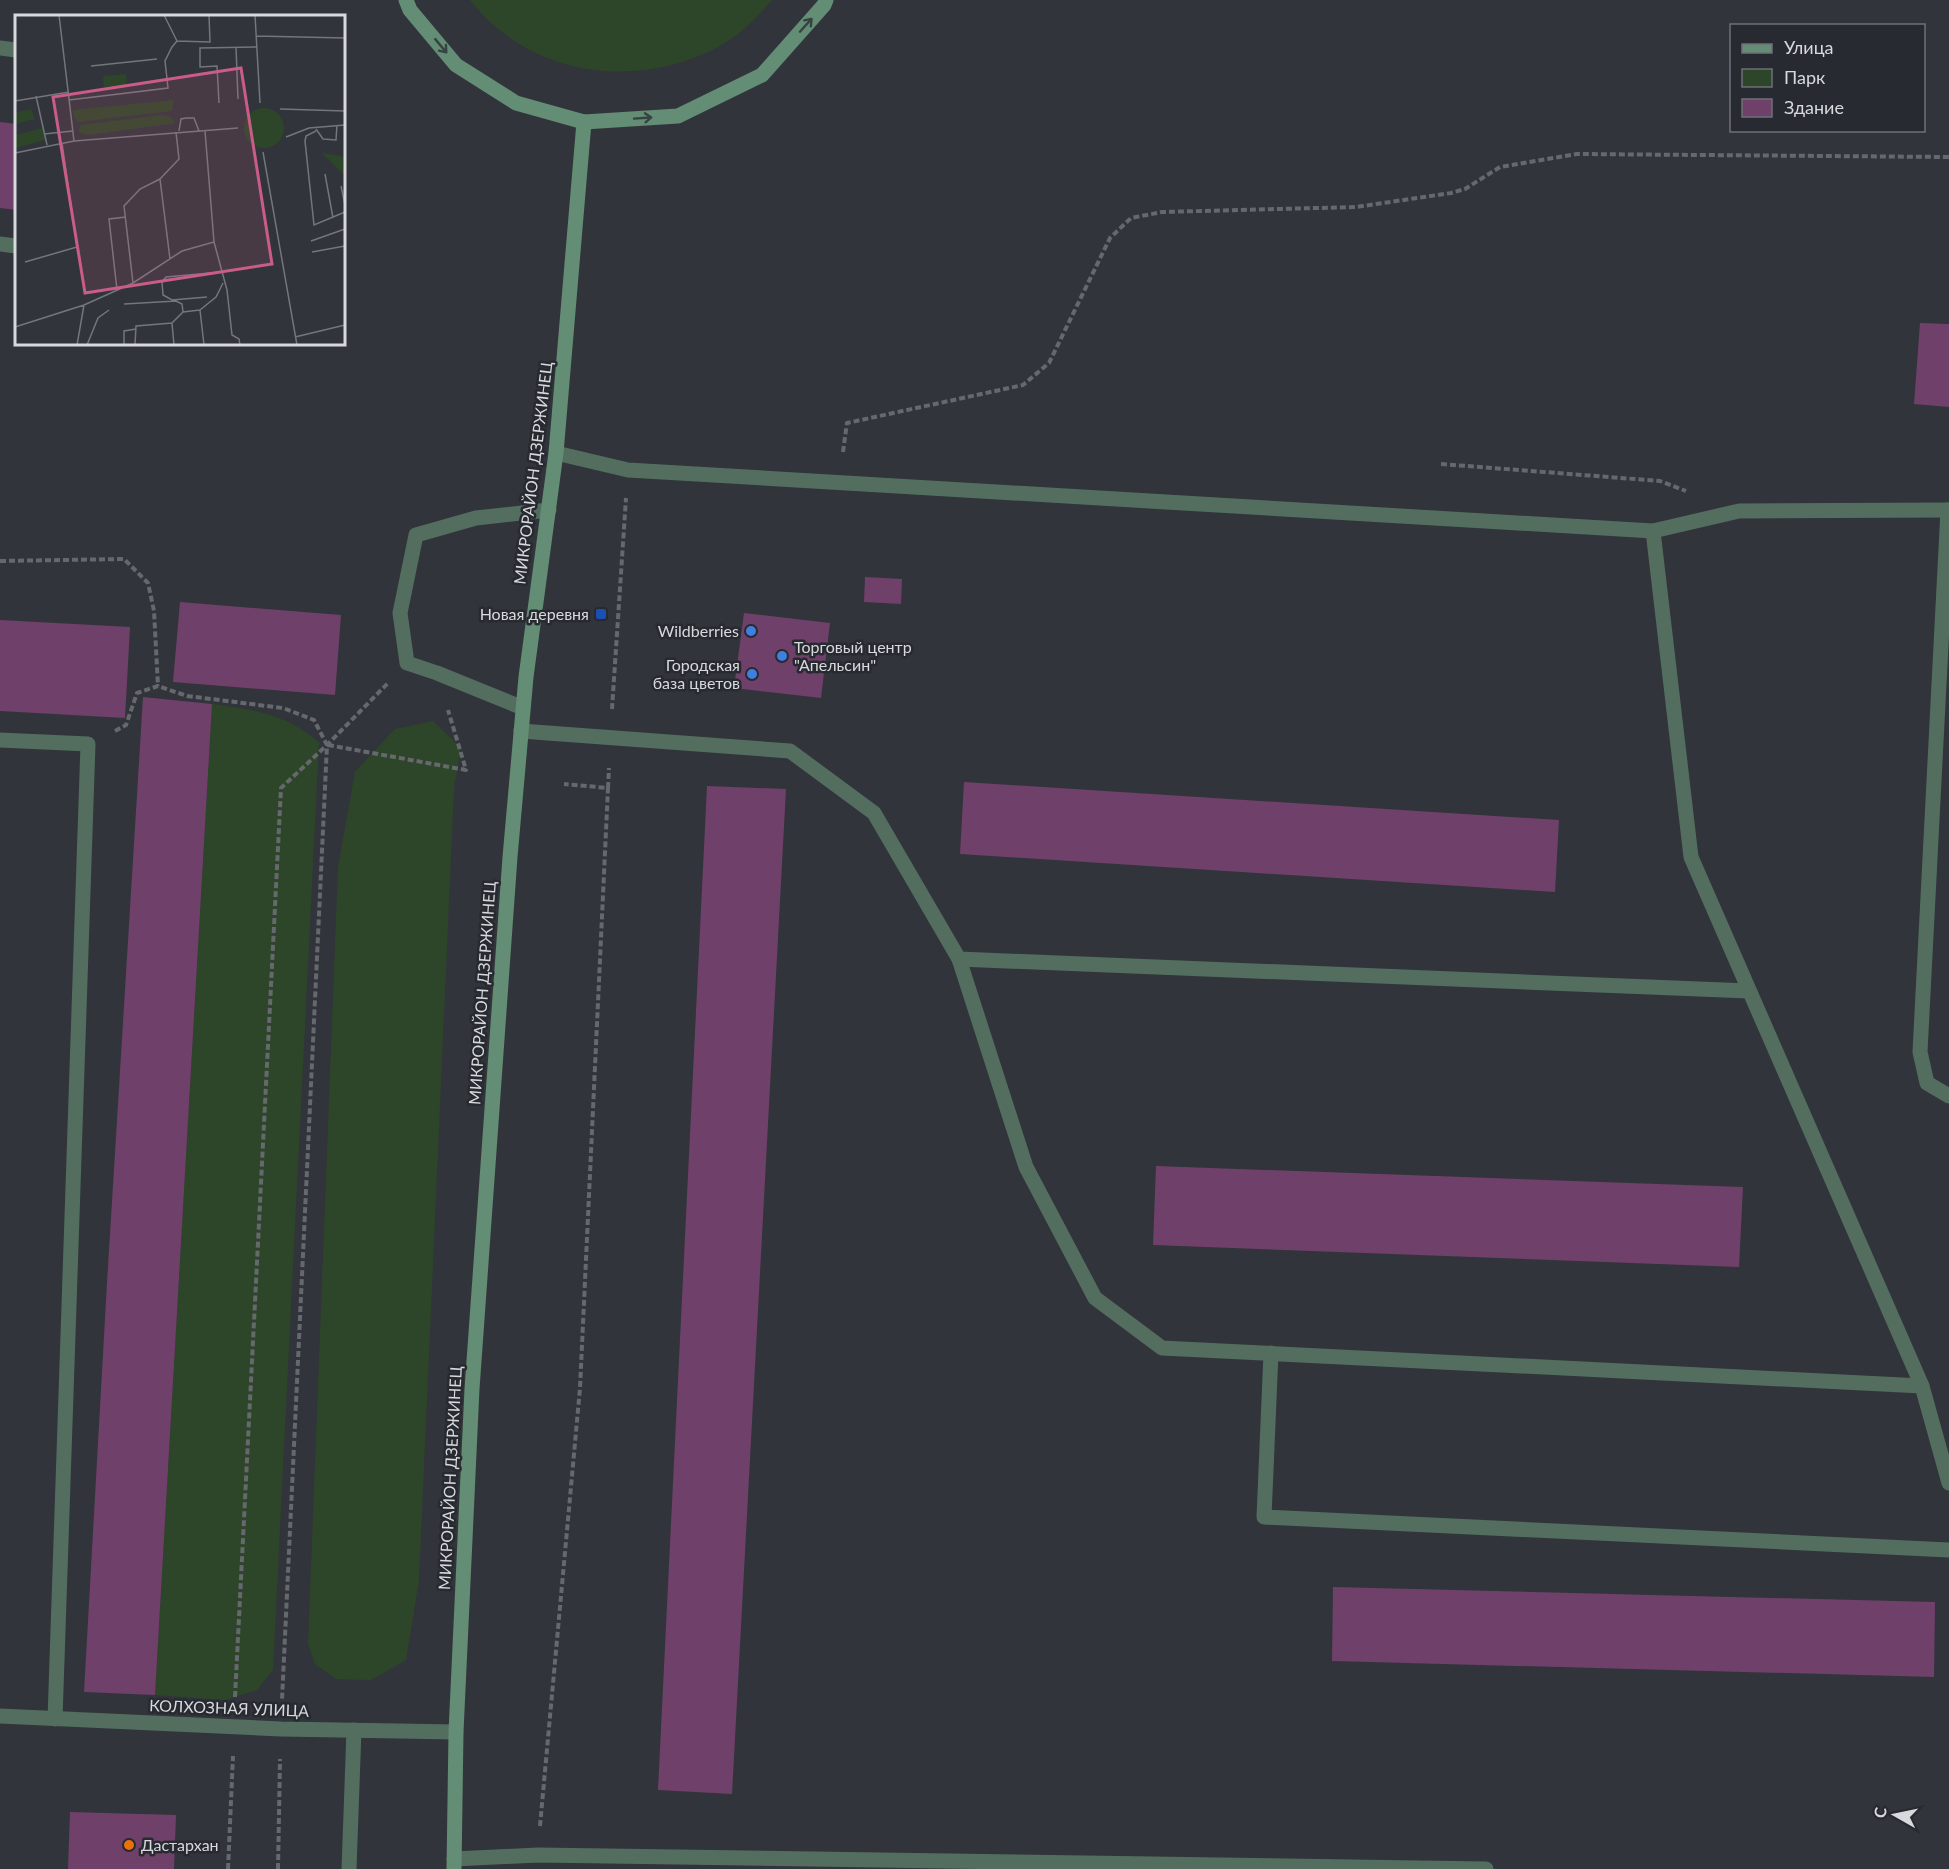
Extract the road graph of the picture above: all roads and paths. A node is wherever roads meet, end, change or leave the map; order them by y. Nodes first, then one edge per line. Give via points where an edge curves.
1 (405, 0) edge
2 (826, 0) edge
3 (0, 48) edge
4 (15, 50) edge
5 (584, 122) junction
6 (1949, 157) edge
7 (0, 244) edge
8 (15, 246) edge
9 (556, 453) junction
10 (1441, 465) dead end
11 (628, 470) junction
12 (838, 483) junction
13 (1690, 492) dead end
14 (549, 510) junction
15 (1949, 510) edge
16 (1653, 531) junction
17 (0, 561) edge
18 (407, 663) junction
19 (436, 673) junction
20 (158, 686) junction
21 (523, 708) junction
22 (521, 731) junction
23 (610, 737) junction
24 (0, 740) edge
25 (88, 744) junction
26 (327, 745) junction
27 (564, 784) dead end
28 (608, 788) junction
29 (959, 959) junction
30 (1749, 991) junction
31 (1949, 1096) edge
32 (1271, 1353) junction
33 (1922, 1386) junction
34 (1949, 1483) edge
35 (1949, 1550) edge
36 (0, 1716) edge
37 (55, 1719) junction
38 (234, 1727) junction
39 (281, 1729) junction
40 (354, 1730) junction
41 (456, 1732) junction
42 (538, 1855) junction
43 (454, 1864) edge
44 (228, 1869) edge
45 (278, 1869) edge
46 (349, 1869) edge
47 (1486, 1869) edge

1 -> 5 main road via 456,65 516,103
5 -> 2 main road via 678,116 762,75
3 - 4 street
5 - 9 main road, МИКРОРАЙОН ДЗЕРЖИНЕЦ
6 - 12 path via 1577,154 1500,167 1451,193 1377,204 1162,212 1131,218 1110,238 1049,363 1023,385 846,423
7 - 8 street
9 - 11 street
9 - 14 main road, МИКРОРАЙОН ДЗЕРЖИНЕЦ
10 - 13 path via 1660,481
11 - 12 street
11 - 23 path
12 - 16 street
14 - 18 street via 476,518 416,535 400,613
14 - 21 main road, МИКРОРАЙОН ДЗЕРЖИНЕЦ
15 - 16 street via 1739,511
15 - 31 street via 1920,1052 1927,1083
16 - 30 street via 1691,857
17 - 20 path via 124,559 148,583 154,611
18 - 19 street
18 - 26 path
19 - 21 street
19 - 26 path via 466,770
20 - 25 path via 137,693 126,725
20 - 26 path via 187,696 284,708 314,720
21 - 22 main road, МИКРОРАЙОН ДЗЕРЖИНЕЦ
22 - 23 street
22 - 41 main road, МИКРОРАЙОН ДЗЕРЖИНЕЦ via 473,1377
23 - 28 path
23 - 29 street via 790,751 874,813
24 - 25 street
25 - 37 street
26 - 38 path via 281,788
26 - 39 path
27 - 28 path
28 - 42 path via 580,1388
29 - 30 street
29 - 32 street via 1026,1167 1095,1298 1162,1348
30 - 33 street
32 - 33 street
32 - 35 street via 1264,1517
33 - 34 street
36 - 37 street, КОЛХОЗНАЯ УЛИЦА
37 - 38 street, КОЛХОЗНАЯ УЛИЦА
38 - 39 street, КОЛХОЗНАЯ УЛИЦА
38 - 44 path
39 - 40 street, КОЛХОЗНАЯ УЛИЦА
39 - 45 path
40 - 41 street, КОЛХОЗНАЯ УЛИЦА
40 - 46 street
41 - 43 main road, МИКРОРАЙОН ДЗЕРЖИНЕЦ
42 - 43 street
42 - 47 street

